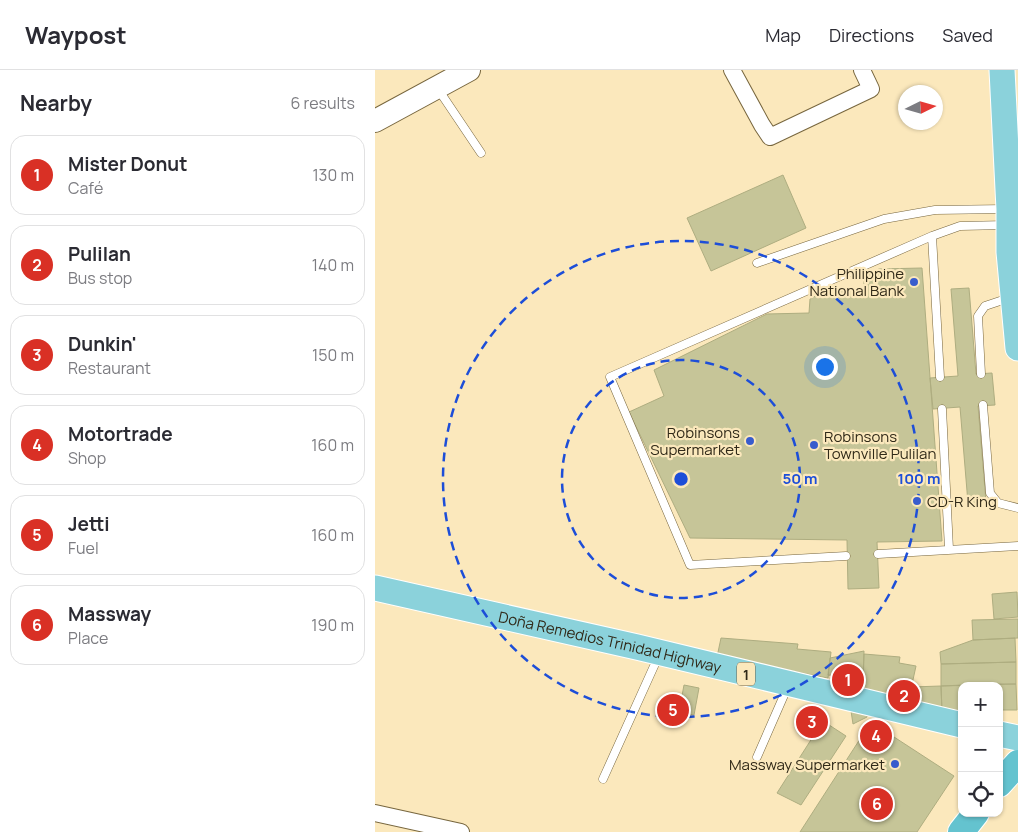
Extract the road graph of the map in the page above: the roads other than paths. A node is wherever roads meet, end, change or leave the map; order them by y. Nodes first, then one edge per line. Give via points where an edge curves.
1 (469, 70) edge
2 (732, 70) edge
3 (862, 70) edge
4 (1005, 83) edge
5 (437, 88) junction
6 (375, 122) edge
7 (481, 153) dead end
8 (1011, 228) edge
9 (932, 236) junction
10 (757, 263) dead end
11 (1013, 297) junction
12 (1018, 348) edge
13 (981, 374) dead end
14 (940, 377) dead end
15 (983, 405) dead end
16 (942, 408) dead end
17 (1018, 508) edge
18 (1018, 546) edge
19 (949, 549) junction
20 (878, 554) dead end
21 (846, 556) dead end
22 (375, 588) edge
23 (660, 653) junction
24 (788, 684) junction
25 (958, 724) edge
26 (1003, 735) edge
27 (1018, 738) edge
28 (757, 757) dead end
29 (1018, 763) edge
30 (603, 779) dead end
31 (1003, 780) edge
32 (375, 813) edge
33 (973, 817) edge
34 (461, 832) edge
35 (961, 832) edge

1 - 5 main road
2 - 3 street via 770,137 871,88
4 - 8 main road
5 - 6 main road
5 - 7 lane
8 - 9 lane via 960,226
8 - 10 lane via 935,210 883,219
8 - 11 main road via 1009,252
9 - 14 lane
9 - 21 lane via 610,377 689,565
11 - 12 main road
11 - 13 lane via 985,306 978,316
15 - 17 lane via 990,493 998,503
16 - 19 lane
18 - 19 lane
19 - 20 lane
22 - 23 main road, Doña Remedios Trinidad Highway / 1
23 - 24 main road, Doña Remedios Trinidad Highway / 1
23 - 30 lane
24 - 25 main road, Doña Remedios Trinidad Highway / 1
24 - 28 lane
26 - 27 main road
29 - 31 highway
32 - 34 street
33 - 35 highway

